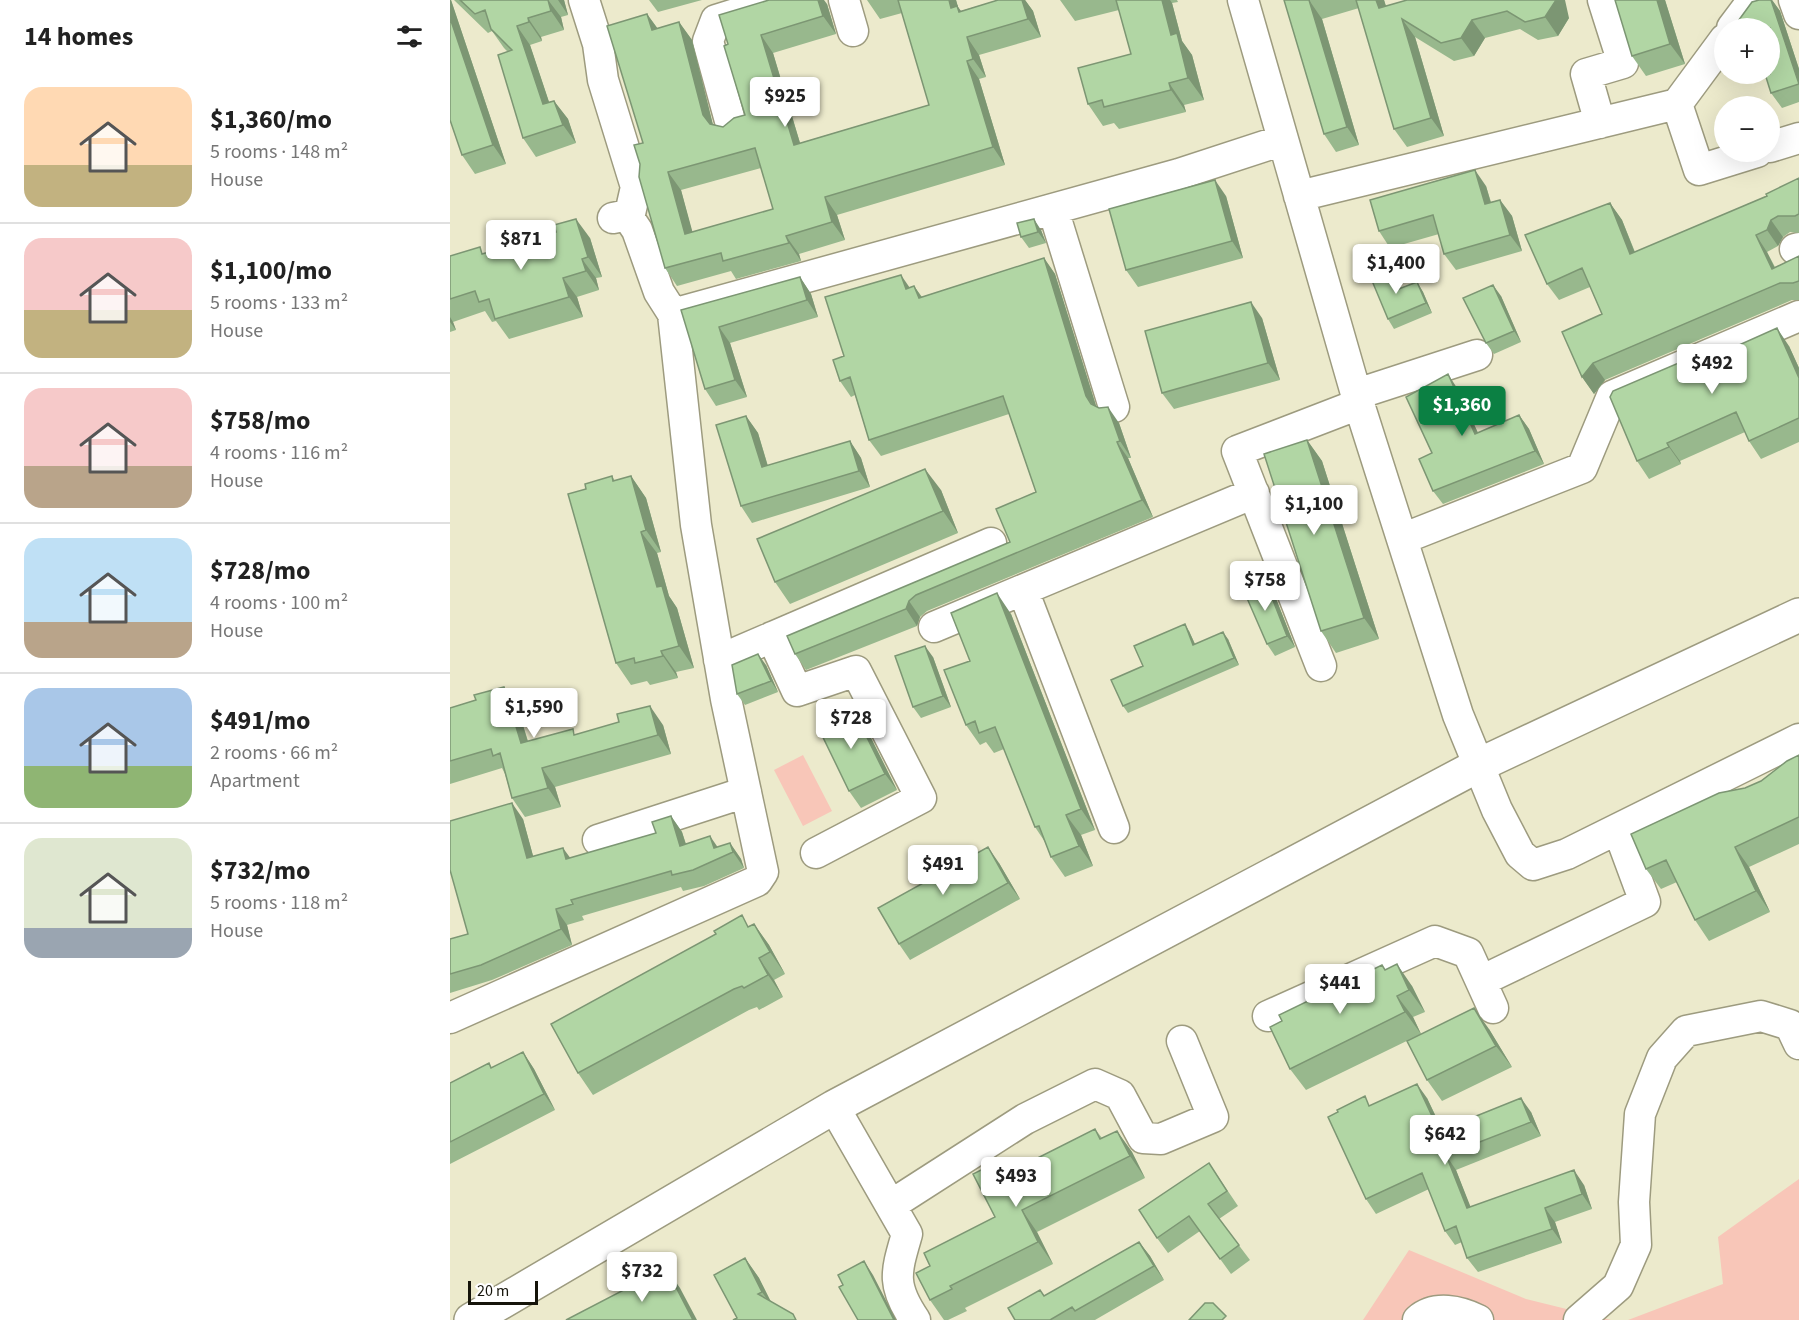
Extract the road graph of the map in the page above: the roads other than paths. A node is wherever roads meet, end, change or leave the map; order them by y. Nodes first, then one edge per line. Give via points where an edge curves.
1 (584, 0) edge
2 (781, 0) edge
3 (844, 0) edge
4 (1243, 0) edge
5 (1603, 0) edge
6 (1753, 0) edge
7 (1794, 0) edge
8 (1799, 14) edge
9 (1740, 18) edge
10 (853, 31) dead end
11 (1714, 54) edge
12 (1677, 104) junction
13 (1600, 123) junction
14 (732, 128) edge
15 (1799, 138) edge
16 (1282, 140) junction
17 (1780, 144) edge
18 (1724, 162) edge
19 (1299, 196) junction
20 (1053, 209) junction
21 (673, 314) junction
22 (1799, 316) edge
23 (1477, 355) dead end
24 (1358, 399) junction
25 (1114, 407) dead end
26 (1254, 493) junction
27 (1402, 539) junction
28 (992, 543) dead end
29 (1023, 590) junction
30 (1799, 615) edge
31 (934, 627) dead end
32 (772, 637) junction
33 (719, 660) junction
34 (1321, 666) dead end
35 (1799, 739) edge
36 (1799, 754) edge
37 (1479, 765) junction
38 (1696, 790) junction
39 (746, 792) junction
40 (1114, 828) dead end
41 (1618, 829) junction
42 (598, 840) dead end
43 (816, 853) dead end
44 (1481, 981) junction
45 (1493, 1008) dead end
46 (1268, 1016) dead end
47 (450, 1018) edge
48 (1182, 1041) dead end
49 (1799, 1044) edge
50 (834, 1107) junction
51 (891, 1205) junction
52 (471, 1320) edge
53 (915, 1320) edge
54 (1418, 1320) edge
55 (1478, 1320) edge
56 (1579, 1320) edge

1 - 21 street via 598,44 603,80 636,187 621,218 637,230 659,292
2 - 14 street via 716,20 708,41
3 - 10 street
4 - 16 street
5 - 13 street via 1623,63 1586,74
6 - 9 street
7 - 8 street
11 - 12 street
12 - 13 street
12 - 18 street via 1699,170
13 - 19 street
15 - 17 street
16 - 19 street
16 - 20 street
19 - 24 street
20 - 21 street
20 - 25 street
21 - 33 street via 696,525
22 - 27 street via 1612,396 1582,468
23 - 24 street
24 - 26 street via 1237,450
24 - 27 street
26 - 29 street
26 - 34 street
27 - 37 street via 1458,715
28 - 32 street
29 - 31 street
29 - 40 street
30 - 37 main road
32 - 33 street
32 - 43 street via 797,691 856,671 921,798
33 - 39 street
35 - 38 street
36 - 38 street via 1791,767 1767,786 1744,796 1712,797
37 - 41 street via 1520,854 1533,865 1567,854
37 - 50 main road
38 - 41 street
39 - 42 street
39 - 47 street via 763,872 757,881
41 - 44 street via 1645,902
44 - 45 street
44 - 46 street via 1468,953 1435,941
48 - 51 street via 1213,1117 1161,1139 1143,1138 1120,1095 1095,1084 1025,1119
49 - 56 street via 1790,1025 1761,1016 1686,1031 1662,1058 1640,1114 1634,1202 1636,1245 1618,1286
50 - 51 street
50 - 52 main road
51 - 53 street via 907,1234 895,1274
54 - 55 street via 1437,1311 1463,1312

